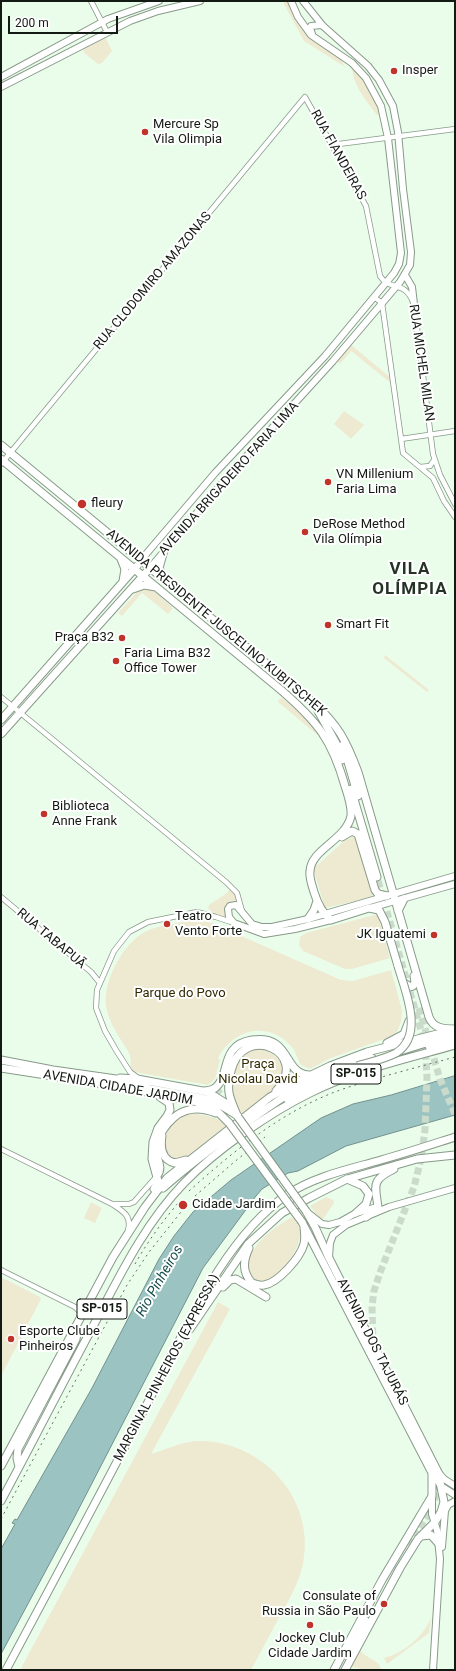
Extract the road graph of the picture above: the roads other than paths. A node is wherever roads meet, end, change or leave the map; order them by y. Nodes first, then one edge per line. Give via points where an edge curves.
1 (92, 1) edge
2 (159, 1) edge
3 (200, 1) edge
4 (291, 1) edge
5 (303, 1) edge
6 (312, 13) junction
7 (296, 14) junction
8 (102, 22) junction
9 (322, 25) junction
10 (107, 32) junction
11 (314, 37) junction
12 (1, 77) edge
13 (1, 87) edge
14 (305, 97) joint
15 (455, 129) edge
16 (398, 136) junction
17 (388, 138) junction
18 (331, 145) junction
19 (405, 275) junction
20 (385, 283) junction
21 (396, 286) junction
22 (374, 297) junction
23 (382, 303) junction
24 (414, 304) junction
25 (274, 411) junction
26 (270, 431) junction
27 (455, 431) edge
28 (430, 434) junction
29 (401, 439) junction
30 (1, 445) edge
31 (10, 453) junction
32 (434, 460) junction
33 (2, 462) edge
34 (420, 466) junction
35 (455, 504) edge
36 (184, 509) junction
37 (455, 517) edge
38 (192, 519) junction
39 (162, 554) junction
40 (118, 555) junction
41 (141, 560) junction
42 (134, 568) junction
43 (150, 568) junction
44 (143, 576) junction
45 (167, 581) junction
46 (122, 583) junction
47 (157, 587) junction
48 (130, 591) junction
49 (102, 605) junction
50 (95, 629) junction
51 (78, 632) junction
52 (88, 637) junction
53 (1, 697) edge
54 (313, 702) junction
55 (13, 707) junction
56 (304, 709) junction
57 (20, 712) junction
58 (330, 718) junction
59 (1, 720) edge
60 (1, 734) edge
61 (332, 735) junction
62 (334, 841) junction
63 (455, 876) edge
64 (455, 884) edge
65 (1, 897) edge
66 (390, 898) junction
67 (404, 899) junction
68 (317, 901) junction
69 (369, 908) junction
70 (242, 911) junction
71 (398, 911) junction
72 (325, 914) junction
73 (308, 919) junction
74 (331, 920) junction
75 (234, 924) junction
76 (395, 957) junction
77 (413, 963) junction
78 (100, 983) junction
79 (406, 984) junction
80 (455, 1030) edge
81 (455, 1034) edge
82 (262, 1040) junction
83 (455, 1041) edge
84 (455, 1045) edge
85 (401, 1051) junction
86 (367, 1052) junction
87 (1, 1060) edge
88 (1, 1063) edge
89 (356, 1066) junction
90 (1, 1068) edge
91 (56, 1072) junction
92 (116, 1078) junction
93 (311, 1078) junction
94 (145, 1080) junction
95 (221, 1089) dead end
96 (203, 1093) junction
97 (155, 1094) junction
98 (270, 1097) junction
99 (198, 1102) junction
100 (238, 1117) junction
101 (227, 1120) junction
102 (264, 1121) junction
103 (163, 1129) junction
104 (455, 1139) edge
105 (1, 1149) edge
106 (455, 1155) edge
107 (192, 1157) junction
108 (406, 1162) junction
109 (157, 1176) junction
110 (347, 1179) junction
111 (455, 1188) edge
112 (156, 1194) junction
113 (112, 1204) junction
114 (145, 1207) junction
115 (378, 1207) junction
116 (389, 1207) junction
117 (306, 1211) junction
118 (356, 1214) junction
119 (366, 1217) junction
120 (303, 1223) junction
121 (126, 1236) junction
122 (253, 1239) junction
123 (329, 1258) junction
124 (1, 1270) edge
125 (252, 1283) junction
126 (208, 1304) junction
127 (87, 1306) junction
128 (76, 1307) junction
129 (82, 1314) junction
130 (76, 1328) junction
131 (177, 1344) junction
132 (2, 1461) edge
133 (19, 1467) junction
134 (435, 1473) junction
135 (440, 1484) junction
136 (455, 1486) edge
137 (454, 1494) edge
138 (432, 1496) junction
139 (1, 1500) edge
140 (455, 1501) edge
141 (444, 1502) junction
142 (445, 1511) junction
143 (434, 1522) junction
144 (417, 1524) junction
145 (420, 1538) junction
146 (439, 1544) junction
147 (408, 1545) tunnel mouth
148 (440, 1559) junction
149 (352, 1646) junction
150 (336, 1667) edge
151 (6, 1670) edge
152 (344, 1670) edge
153 (433, 1670) edge

1 - 8 street
2 - 8 main road
3 - 10 main road via 150,13
4 - 7 main road
5 - 6 main road, AVENIDA BRIGADEIRO FARIA LIMA
6 - 7 main road via 304,19
6 - 9 main road, AVENIDA BRIGADEIRO FARIA LIMA
7 - 11 main road
8 - 10 street
8 - 12 main road
9 - 11 main road via 311,26 310,30
9 - 16 main road, AVENIDA BRIGADEIRO FARIA LIMA via 368,66 379,80 392,106
10 - 13 main road
11 - 17 main road via 352,63 366,78 381,106
14 - 18 street, RUA FIANDEIRAS
14 - 31 street, RUA CLODOMIRO AMAZONAS
15 - 16 street
16 - 17 street
16 - 19 main road, AVENIDA BRIGADEIRO FARIA LIMA via 411,252 410,265
17 - 18 street
17 - 20 main road, AVENIDA BRIGADEIRO FARIA LIMA via 401,253 398,266
18 - 20 street, RUA FIANDEIRAS via 366,206 379,274
19 - 21 main road, AVENIDA BRIGADEIRO FARIA LIMA
19 - 24 main road via 412,287
20 - 21 street, RUA MICHEL MILAN
20 - 22 main road, AVENIDA BRIGADEIRO FARIA LIMA
21 - 23 main road, AVENIDA BRIGADEIRO FARIA LIMA
21 - 24 street, RUA MICHEL MILAN via 407,291
22 - 23 street
22 - 25 main road, AVENIDA BRIGADEIRO FARIA LIMA
23 - 26 main road, AVENIDA BRIGADEIRO FARIA LIMA
23 - 29 street
24 - 28 street, RUA MICHEL MILAN
25 - 26 main road via 276,419
25 - 36 main road, AVENIDA BRIGADEIRO FARIA LIMA
26 - 38 main road, AVENIDA BRIGADEIRO FARIA LIMA
27 - 28 street
28 - 29 street
28 - 32 street, RUA MICHEL MILAN
29 - 34 street via 403,453
30 - 31 highway, AVENIDA PRESIDENTE JUSCELINO KUBITSCHEK
31 - 33 street, RUA CLODOMIRO AMAZONAS
31 - 41 highway, AVENIDA PRESIDENTE JUSCELINO KUBITSCHEK
32 - 34 street via 430,466
32 - 35 street, RUA MICHEL MILAN
33 - 40 highway, AVENIDA PRESIDENTE JUSCELINO KUBITSCHEK
34 - 37 street via 433,478
36 - 38 main road
36 - 41 main road, AVENIDA BRIGADEIRO FARIA LIMA
38 - 39 main road, AVENIDA BRIGADEIRO FARIA LIMA
39 - 43 main road, AVENIDA BRIGADEIRO FARIA LIMA
39 - 45 highway via 159,568
40 - 42 highway, AVENIDA PRESIDENTE JUSCELINO KUBITSCHEK
40 - 46 highway via 125,569
41 - 42 highway, AVENIDA BRIGADEIRO FARIA LIMA
41 - 43 highway, AVENIDA PRESIDENTE JUSCELINO KUBITSCHEK
42 - 44 highway, AVENIDA PRESIDENTE JUSCELINO KUBITSCHEK
42 - 46 highway, AVENIDA BRIGADEIRO FARIA LIMA
43 - 44 highway, AVENIDA BRIGADEIRO FARIA LIMA
43 - 45 highway, AVENIDA PRESIDENTE JUSCELINO KUBITSCHEK
44 - 47 highway, AVENIDA PRESIDENTE JUSCELINO KUBITSCHEK
44 - 48 highway, AVENIDA BRIGADEIRO FARIA LIMA
45 - 54 highway, AVENIDA PRESIDENTE JUSCELINO KUBITSCHEK
46 - 49 highway, AVENIDA BRIGADEIRO FARIA LIMA
47 - 48 highway via 144,585
47 - 56 highway, AVENIDA PRESIDENTE JUSCELINO KUBITSCHEK
48 - 50 highway, AVENIDA BRIGADEIRO FARIA LIMA
49 - 50 highway via 102,609 89,623 89,628
49 - 51 highway, AVENIDA BRIGADEIRO FARIA LIMA
50 - 52 highway, AVENIDA BRIGADEIRO FARIA LIMA
51 - 52 highway
51 - 55 highway, AVENIDA BRIGADEIRO FARIA LIMA
52 - 57 highway, AVENIDA BRIGADEIRO FARIA LIMA
53 - 55 street
54 - 58 highway, AVENIDA PRESIDENTE JUSCELINO KUBITSCHEK
54 - 61 highway
55 - 57 street
55 - 59 highway, AVENIDA BRIGADEIRO FARIA LIMA
56 - 61 highway
56 - 62 highway, AVENIDA PRESIDENTE JUSCELINO KUBITSCHEK via 335,755 348,794 351,814 346,827
57 - 60 highway, AVENIDA BRIGADEIRO FARIA LIMA
57 - 70 street via 226,882 237,893
58 - 61 highway via 343,745 379,876
58 - 66 highway, AVENIDA PRESIDENTE JUSCELINO KUBITSCHEK via 344,738 352,756
62 - 66 highway via 350,832 356,832 375,890 378,894
62 - 68 highway via 320,853 311,866 310,875
63 - 66 main road
64 - 67 main road
65 - 78 street, RUA TABAPUÃ via 91,972
66 - 67 main road
66 - 69 main road
66 - 71 highway, AVENIDA PRESIDENTE JUSCELINO KUBITSCHEK
66 - 72 main road
67 - 71 highway
68 - 72 highway
68 - 73 highway
69 - 74 highway
69 - 76 highway via 381,912
70 - 73 main road via 248,921 262,928
70 - 75 main road via 236,905 228,907 228,914
71 - 77 highway, AVENIDA PRESIDENTE JUSCELINO KUBITSCHEK
72 - 73 main road
72 - 74 highway
74 - 75 main road via 269,934 258,933
75 - 78 street via 196,912 142,925 121,940
76 - 79 highway via 402,967
76 - 89 highway, bridge via 411,1015 409,1037 402,1048 393,1054
77 - 79 highway via 414,984 411,987
77 - 80 highway, AVENIDA PRESIDENTE JUSCELINO KUBITSCHEK via 431,1022 438,1027
78 - 94 street via 95,1001 98,1016 130,1072
79 - 86 highway via 410,1015 406,1031 397,1039
80 - 86 highway
81 - 85 highway
82 - 93 highway via 279,1046 297,1072
82 - 95 highway via 248,1043 235,1053 228,1065
82 - 96 highway via 249,1040 235,1049 226,1062 220,1083
83 - 85 highway
84 - 102 highway, SP-015 via 328,1084
85 - 93 highway
86 - 93 highway via 347,1059
87 - 91 highway, AVENIDA CIDADE JARDIM
88 - 91 highway
89 - 93 highway via 314,1082
89 - 102 highway via 296,1095 270,1113
90 - 97 highway, AVENIDA CIDADE JARDIM
91 - 92 highway, AVENIDA CIDADE JARDIM
91 - 99 highway
92 - 94 highway, AVENIDA CIDADE JARDIM
92 - 96 highway
92 - 100 highway, AVENIDA CIDADE JARDIM via 151,1089 206,1099
93 - 98 highway
93 - 112 highway via 233,1132
94 - 96 highway, AVENIDA CIDADE JARDIM
96 - 100 highway, AVENIDA CIDADE JARDIM via 212,1094 223,1100
97 - 99 highway, AVENIDA CIDADE JARDIM
97 - 109 highway via 170,1107 153,1142 152,1159
98 - 100 highway via 281,1086 287,1068 277,1050 254,1045 240,1053 232,1065 228,1092
98 - 107 highway
99 - 101 highway, AVENIDA CIDADE JARDIM via 215,1108
100 - 117 highway, AVENIDA DOS TAJURÁS, bridge
101 - 103 highway via 205,1110 188,1110 177,1114
101 - 120 highway, AVENIDA CIDADE JARDIM, bridge
102 - 133 highway, SP-015 via 198,1169 159,1214 133,1253
103 - 107 highway via 161,1144 166,1157 175,1163
103 - 109 highway via 156,1143 161,1169
104 - 131 highway, MARGINAL PINHEIROS (EXPRESSA) via 319,1178 278,1201 254,1223 230,1254
105 - 113 street
106 - 108 highway via 426,1157
107 - 112 highway via 167,1178
108 - 110 highway
108 - 115 highway via 376,1181
109 - 113 street via 134,1202 124,1205
109 - 114 highway via 157,1185
110 - 118 highway via 363,1186 369,1194 366,1204
110 - 122 highway via 282,1213
111 - 116 main road
112 - 114 highway
113 - 121 street via 129,1218
114 - 121 highway
115 - 116 main road
115 - 118 main road
115 - 119 highway
116 - 119 main road
117 - 118 main road via 322,1224 329,1225
117 - 123 highway, AVENIDA DOS TAJURÁS
119 - 123 main road via 335,1232 330,1243
120 - 125 highway via 304,1245 296,1260 279,1278 269,1284
120 - 134 highway, AVENIDA DOS TAJURÁS
121 - 127 highway
122 - 125 highway via 244,1263 246,1275
122 - 126 highway
123 - 134 highway, AVENIDA DOS TAJURÁS
124 - 128 street
125 - 126 highway via 266,1297 234,1279
126 - 131 highway
127 - 128 street
127 - 129 highway
128 - 129 street
129 - 130 highway
130 - 132 highway
130 - 133 highway via 76,1339 18,1450
131 - 151 highway, MARGINAL PINHEIROS (EXPRESSA)
133 - 139 highway, SP-015
134 - 135 highway
134 - 136 main road
134 - 138 highway
135 - 137 main road
135 - 141 highway
136 - 137 main road via 451,1488
138 - 143 main road
138 - 144 highway
140 - 142 main road via 448,1505
141 - 142 main road
141 - 143 highway
142 - 148 main road
143 - 145 highway
143 - 146 main road
144 - 145 highway via 422,1520 425,1522
144 - 150 highway via 382,1580
145 - 146 highway via 432,1536
145 - 152 highway via 382,1598
146 - 148 main road
147 - 149 highway
148 - 153 main road
149 - 150 highway
149 - 152 highway

